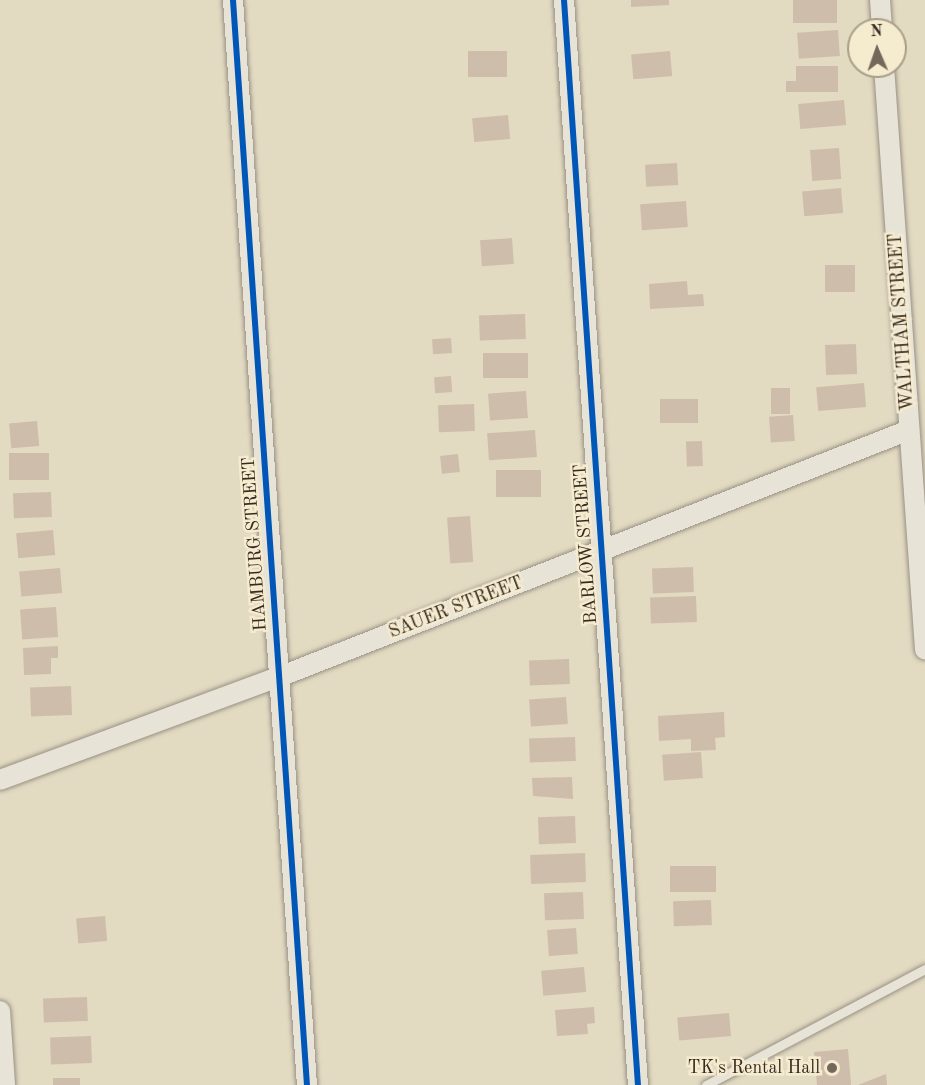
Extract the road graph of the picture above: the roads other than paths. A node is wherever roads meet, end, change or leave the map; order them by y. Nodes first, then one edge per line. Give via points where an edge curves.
1 (232, 0) edge
2 (564, 0) edge
3 (880, 0) edge
4 (881, 18) edge
5 (885, 78) edge
6 (909, 430) junction
7 (602, 551) junction
8 (925, 650) edge
9 (279, 677) junction
10 (0, 780) edge
11 (925, 969) edge
12 (0, 1011) edge
13 (5, 1085) edge
14 (307, 1085) edge
15 (638, 1085) edge
16 (706, 1085) edge

1 - 9 street, HAMBURG STREET
2 - 7 street, BARLOW STREET
3 - 4 street
5 - 6 street, WALTHAM STREET
6 - 7 street, SAUER STREET
6 - 8 street, WALTHAM STREET
7 - 9 street, SAUER STREET
7 - 15 street, BARLOW STREET
9 - 10 street, SAUER STREET
9 - 14 street, HAMBURG STREET
11 - 16 lane
12 - 13 street

